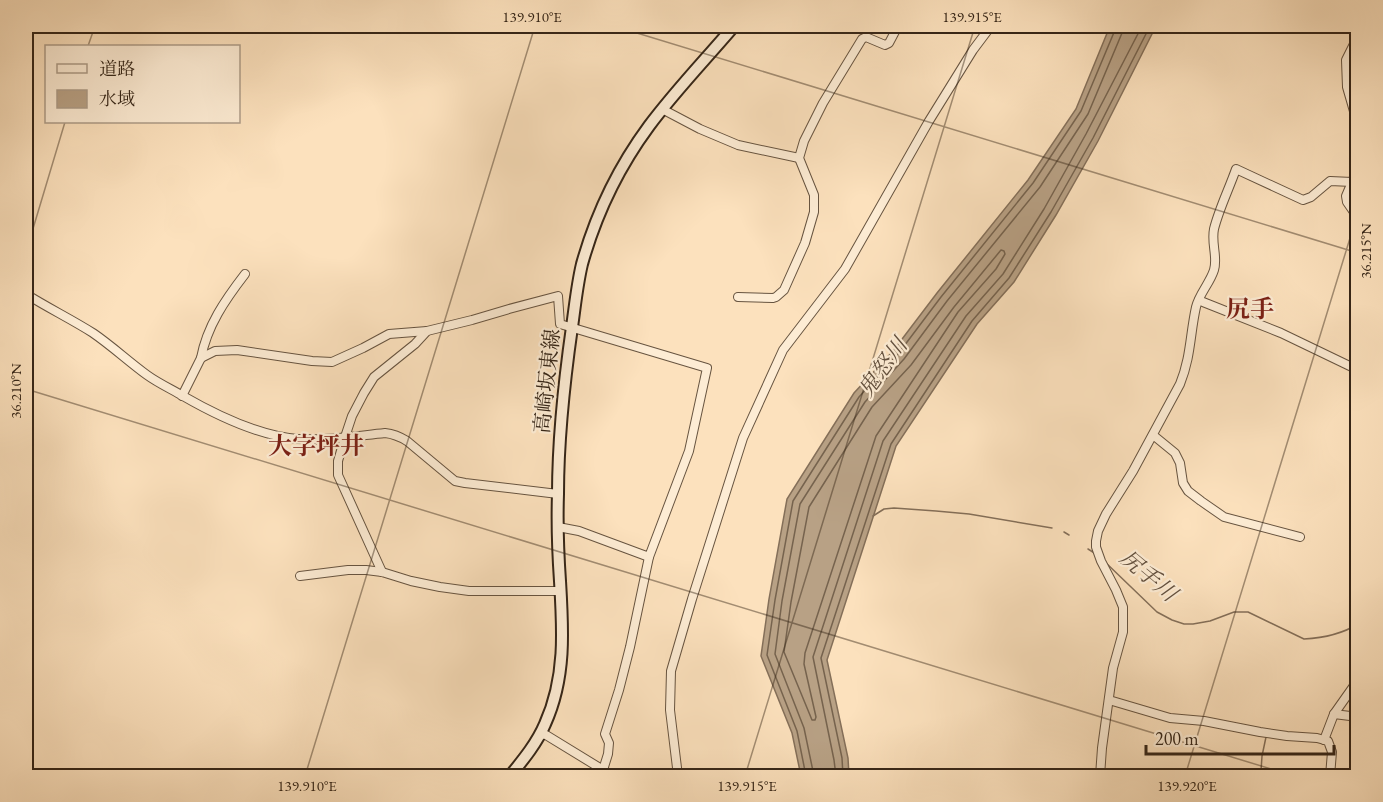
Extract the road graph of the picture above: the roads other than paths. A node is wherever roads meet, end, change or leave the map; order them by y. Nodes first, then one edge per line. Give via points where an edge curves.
1 (734, 26) edge
2 (898, 26) edge
3 (991, 26) edge
4 (1358, 36) edge
5 (662, 109) junction
6 (1358, 125) edge
7 (799, 158) junction
8 (1358, 168) edge
9 (1352, 182) junction
10 (1358, 218) edge
11 (245, 274) dead end
12 (26, 294) edge
13 (738, 297) dead end
14 (1199, 300) junction
15 (572, 328) junction
16 (427, 331) junction
17 (201, 358) junction
18 (1358, 370) edge
19 (182, 396) junction
20 (1153, 435) junction
21 (345, 437) junction
22 (558, 494) junction
23 (558, 527) junction
24 (1300, 537) dead end
25 (649, 558) junction
26 (382, 572) junction
27 (300, 576) dead end
28 (561, 591) junction
29 (1358, 680) edge
30 (1108, 700) junction
31 (1334, 714) junction
32 (1358, 717) edge
33 (540, 734) junction
34 (1324, 740) junction
35 (603, 770) junction
36 (510, 777) edge
37 (613, 777) edge
38 (678, 777) edge
39 (1100, 777) edge
40 (1330, 777) edge

1 - 5 main road, 高崎坂東線
2 - 7 street via 885,45 862,39 823,103
3 - 38 street via 929,121 845,269 783,350 743,438 671,671 670,710
4 - 6 street via 1346,60 1347,87
5 - 7 street via 738,145
5 - 15 main road, 高崎坂東線 via 628,156 597,218 582,265
7 - 13 street via 814,195 814,212 795,266 784,290 776,297
8 - 9 street
9 - 10 street via 1347,202
9 - 14 street via 1330,181 1303,200 1236,169 1214,230 1214,268
11 - 17 street via 212,324
12 - 19 street via 93,333 148,376
14 - 18 street
14 - 20 street via 1185,371
15 - 16 street via 560,324 558,296
15 - 22 main road, 高崎坂東線 via 562,408
15 - 25 street via 707,368 689,451
16 - 17 street via 389,334 332,362 237,350 215,351
16 - 21 street via 375,377 352,416
17 - 19 street
19 - 21 street via 246,426 281,436
20 - 24 street via 1175,453 1188,491 1224,517
20 - 30 street via 1102,523 1096,541 1097,552 1123,607 1123,632
21 - 22 street via 393,434 455,481
21 - 26 street via 338,475
22 - 23 main road, 高崎坂東線
23 - 25 street via 588,534
23 - 28 main road, 高崎坂東線
25 - 35 street via 620,690 606,734 609,743
26 - 27 street via 348,570
26 - 28 street via 440,588
28 - 33 main road, 高崎坂東線 via 561,670
29 - 31 street
30 - 34 street via 1170,718
30 - 39 street
31 - 32 street
31 - 34 street
33 - 35 street
33 - 36 main road, 高崎坂東線
34 - 40 street via 1332,752
35 - 37 street

